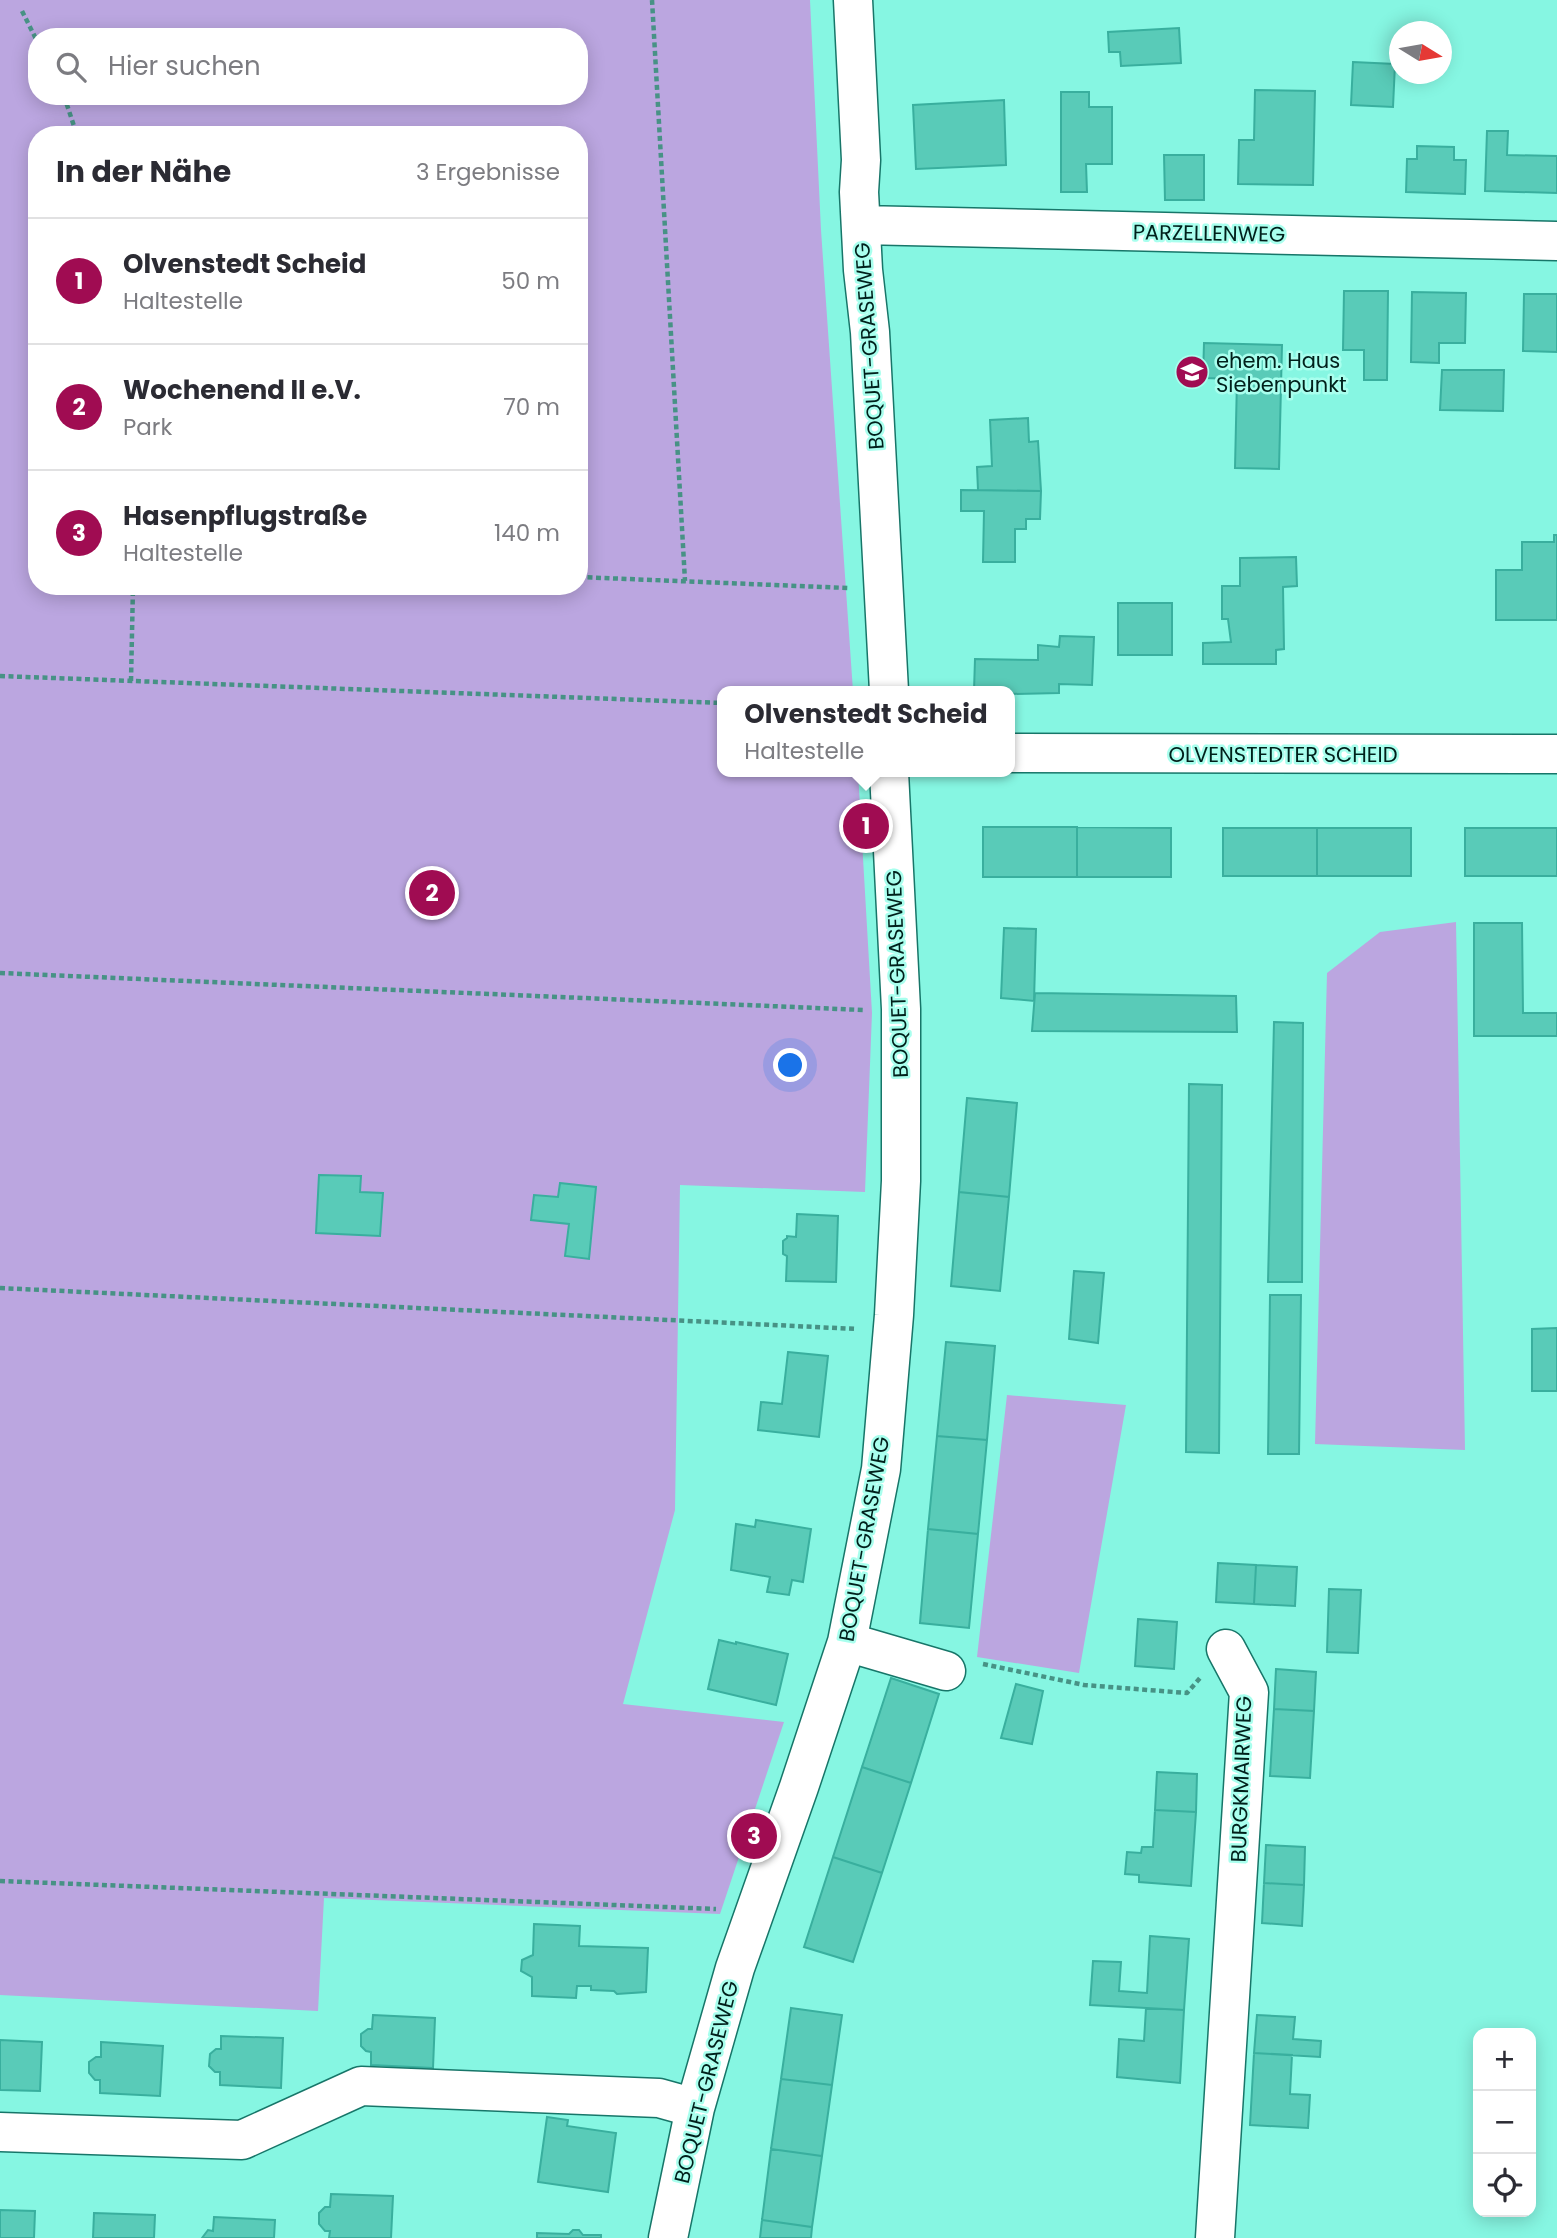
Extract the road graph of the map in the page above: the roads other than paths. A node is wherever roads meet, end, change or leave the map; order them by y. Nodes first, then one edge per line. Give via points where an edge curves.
1 (853, 0) edge
2 (861, 225) junction
3 (1557, 241) edge
4 (889, 686) edge
5 (1015, 753) edge
6 (1557, 754) edge
7 (888, 777) edge
8 (847, 1642) junction
9 (1226, 1649) road end
10 (946, 1671) road end
11 (695, 2108) junction
12 (0, 2132) edge
13 (668, 2238) edge
14 (1214, 2238) edge

1 - 2 street, BOQUET-GRASEWEG
2 - 3 street, PARZELLENWEG
2 - 4 street, BOQUET-GRASEWEG
5 - 6 street, OLVENSTEDTER SCHEID
7 - 8 street, BOQUET-GRASEWEG via 901,1009 901,1181 881,1469
8 - 10 street
8 - 11 street, BOQUET-GRASEWEG via 735,1968
9 - 14 street, BURGKMAIRWEG via 1249,1692
11 - 12 street via 659,2098 361,2086 242,2140
11 - 13 street, BOQUET-GRASEWEG

